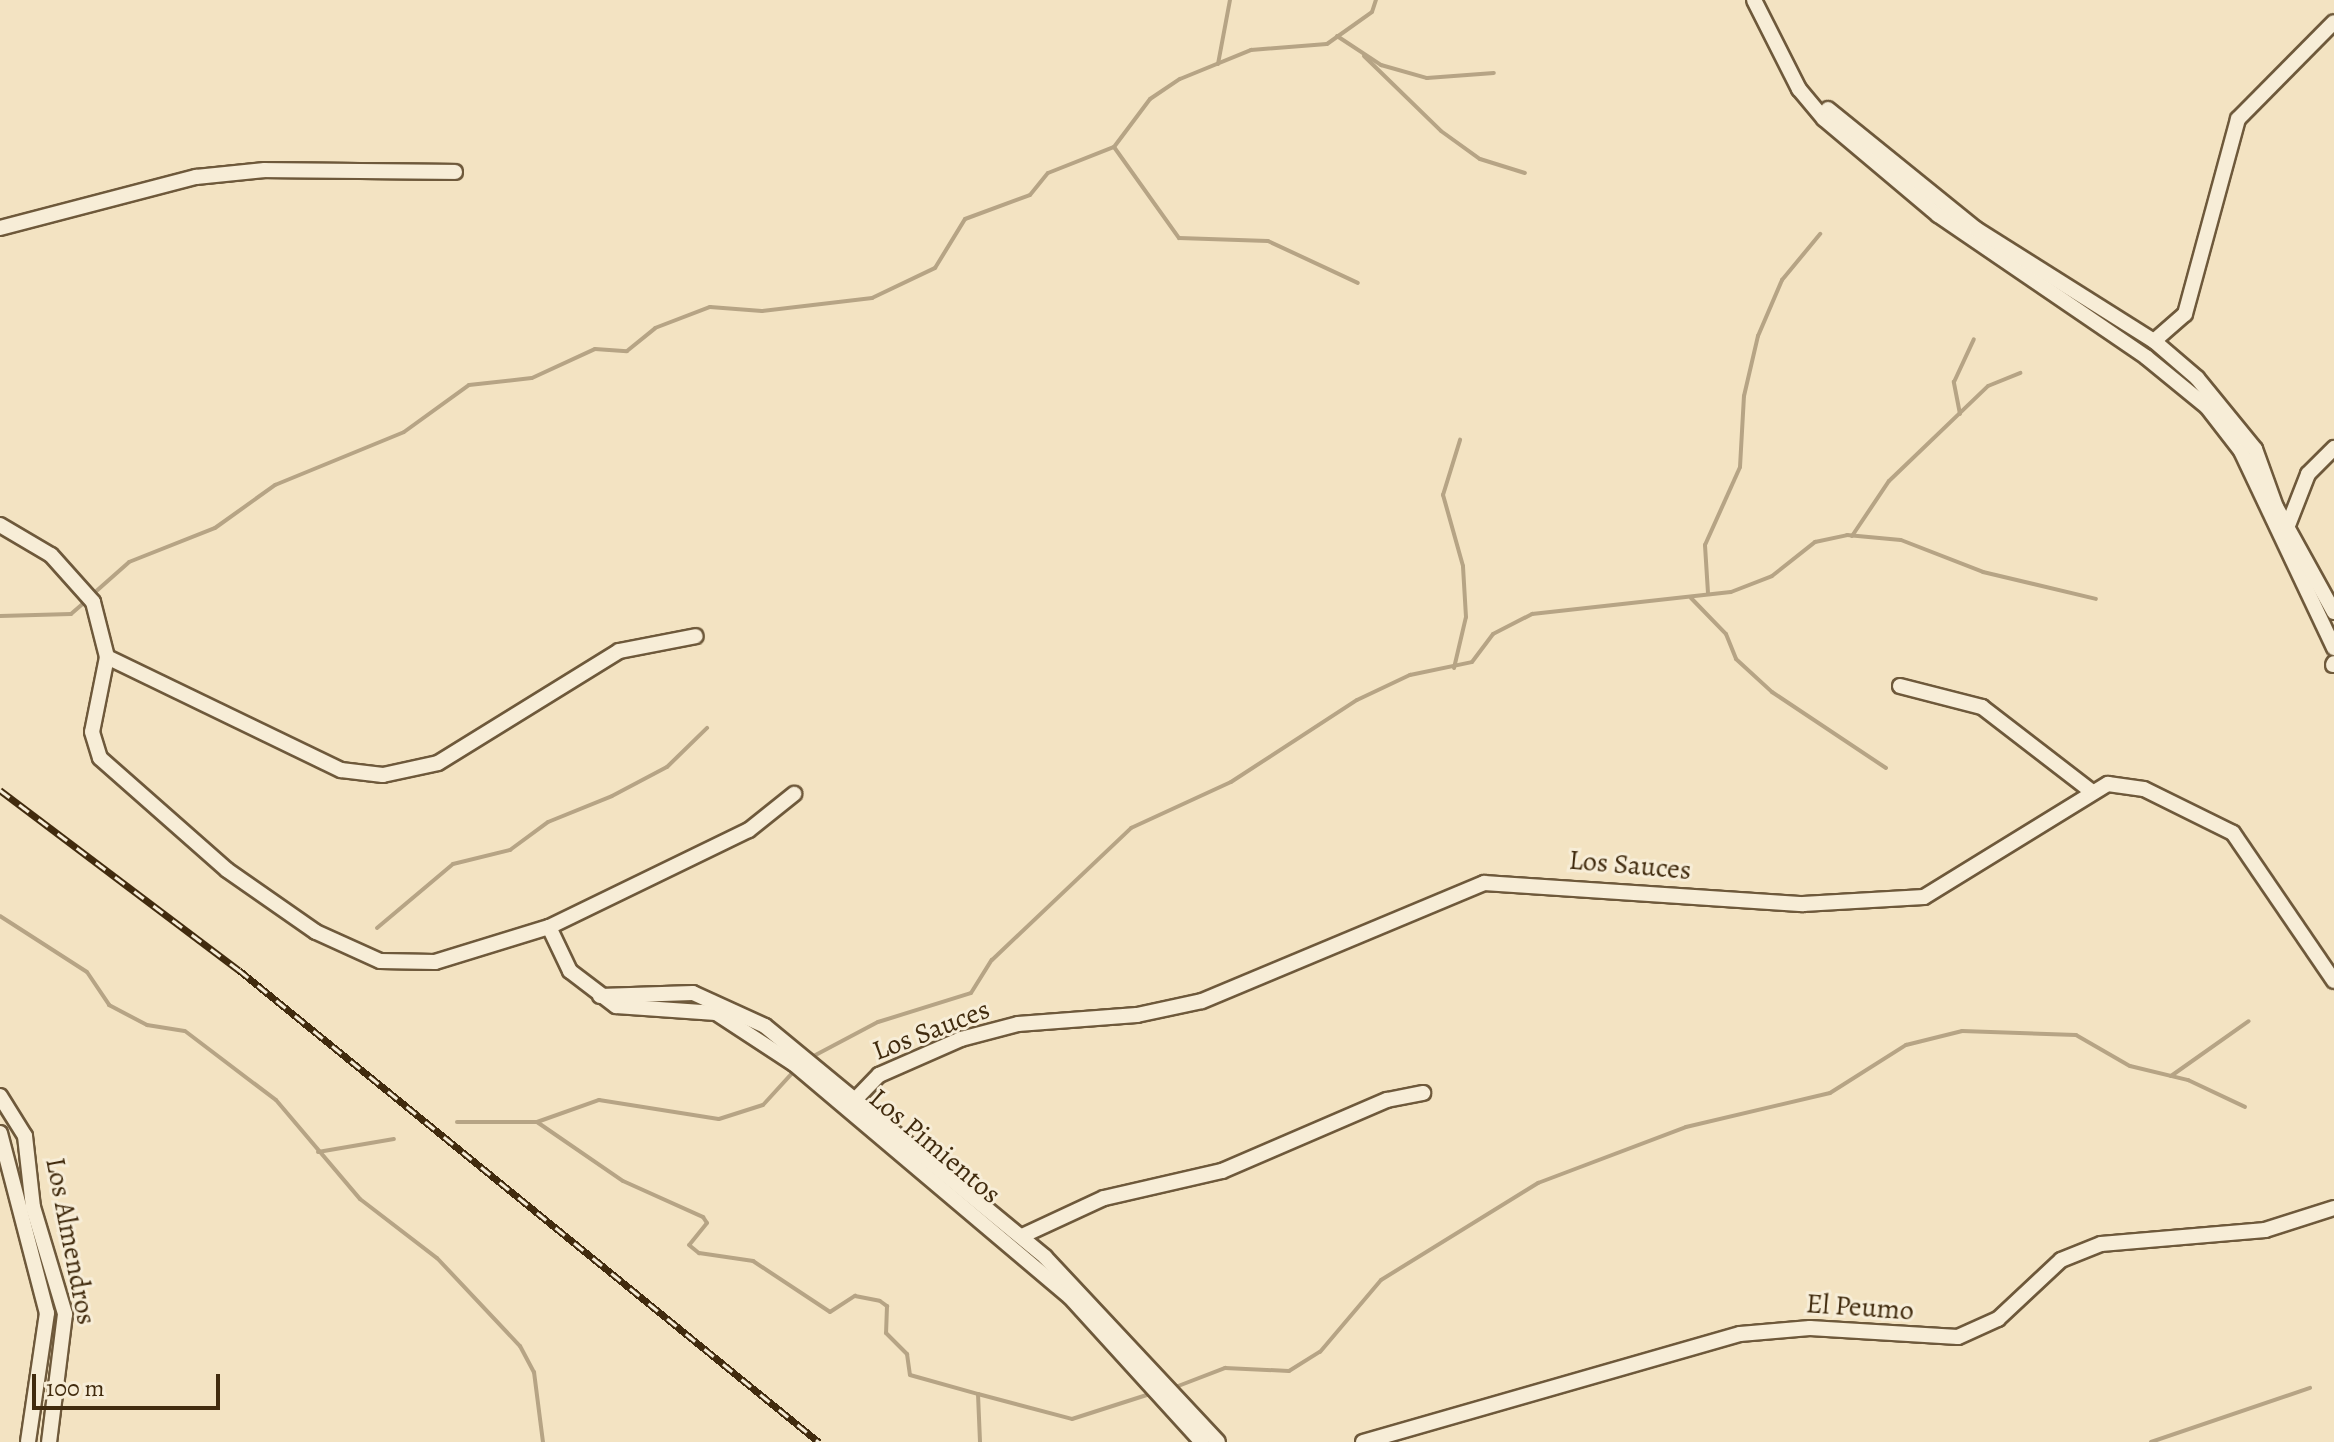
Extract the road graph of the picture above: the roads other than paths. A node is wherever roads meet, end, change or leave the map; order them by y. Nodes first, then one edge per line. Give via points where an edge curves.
1 (1754, 0) edge
2 (2334, 22) edge
3 (1828, 109) dead end
4 (196, 162) dead end
5 (455, 172) dead end
6 (196, 177) junction
7 (0, 228) edge
8 (2154, 341) junction
9 (2334, 448) edge
10 (0, 525) edge
11 (2287, 528) junction
12 (2334, 612) edge
13 (696, 636) dead end
14 (2334, 648) edge
15 (107, 657) junction
16 (1900, 686) dead end
17 (2091, 791) junction
18 (794, 794) dead end
19 (549, 927) junction
20 (2334, 981) edge
21 (1423, 1093) dead end
22 (0, 1096) edge
23 (852, 1102) junction
24 (0, 1133) edge
25 (26, 1145) junction
26 (5, 1157) junction
27 (5, 1183) edge
28 (2334, 1208) edge
29 (1022, 1236) junction
30 (28, 1442) edge
31 (49, 1442) edge
32 (1202, 1442) edge
33 (1218, 1442) edge
34 (1363, 1442) edge

1 - 14 street via 1799,89 1824,119 1938,215 2146,357 2207,407 2241,451
2 - 8 street via 2238,119 2185,314
3 - 8 street via 1976,229
4 - 6 street
5 - 6 street via 265,170
6 - 7 street
8 - 11 street via 2236,421
9 - 11 street via 2308,474
10 - 15 street via 71,572 93,602
11 - 12 street
13 - 15 street via 619,651 438,763 383,775 341,770
15 - 19 street via 92,732 100,758 227,870 316,932 354,952 403,964 435,962
16 - 17 street via 1982,707
17 - 20 street, Los Sauces via 2108,784 2144,789 2222,824 2243,843
17 - 23 street, Los Sauces via 1969,875 1924,897 1803,904 1484,883 1202,1001 1137,1015 1018,1024 961,1039 879,1075
18 - 19 street via 749,830
19 - 23 street, Los Pimientos via 570,971 600,996 677,991 724,1002
21 - 29 street via 1387,1100 1234,1167 1104,1198
22 - 25 street, Los Almendros
23 - 29 street, Los Pimientos
23 - 32 street, Los Pimientos via 1070,1297
24 - 26 street, Los Almendros
25 - 26 street, Los Almendros
25 - 31 street, Los Almendros via 33,1207 65,1314
26 - 27 street, Los Almendros
27 - 30 street, Los Almendros via 47,1313
28 - 34 street, El Peumo via 2265,1230 2101,1244 2061,1260 1998,1319 1958,1337 1810,1328 1740,1334
29 - 33 street, Los Pimientos

